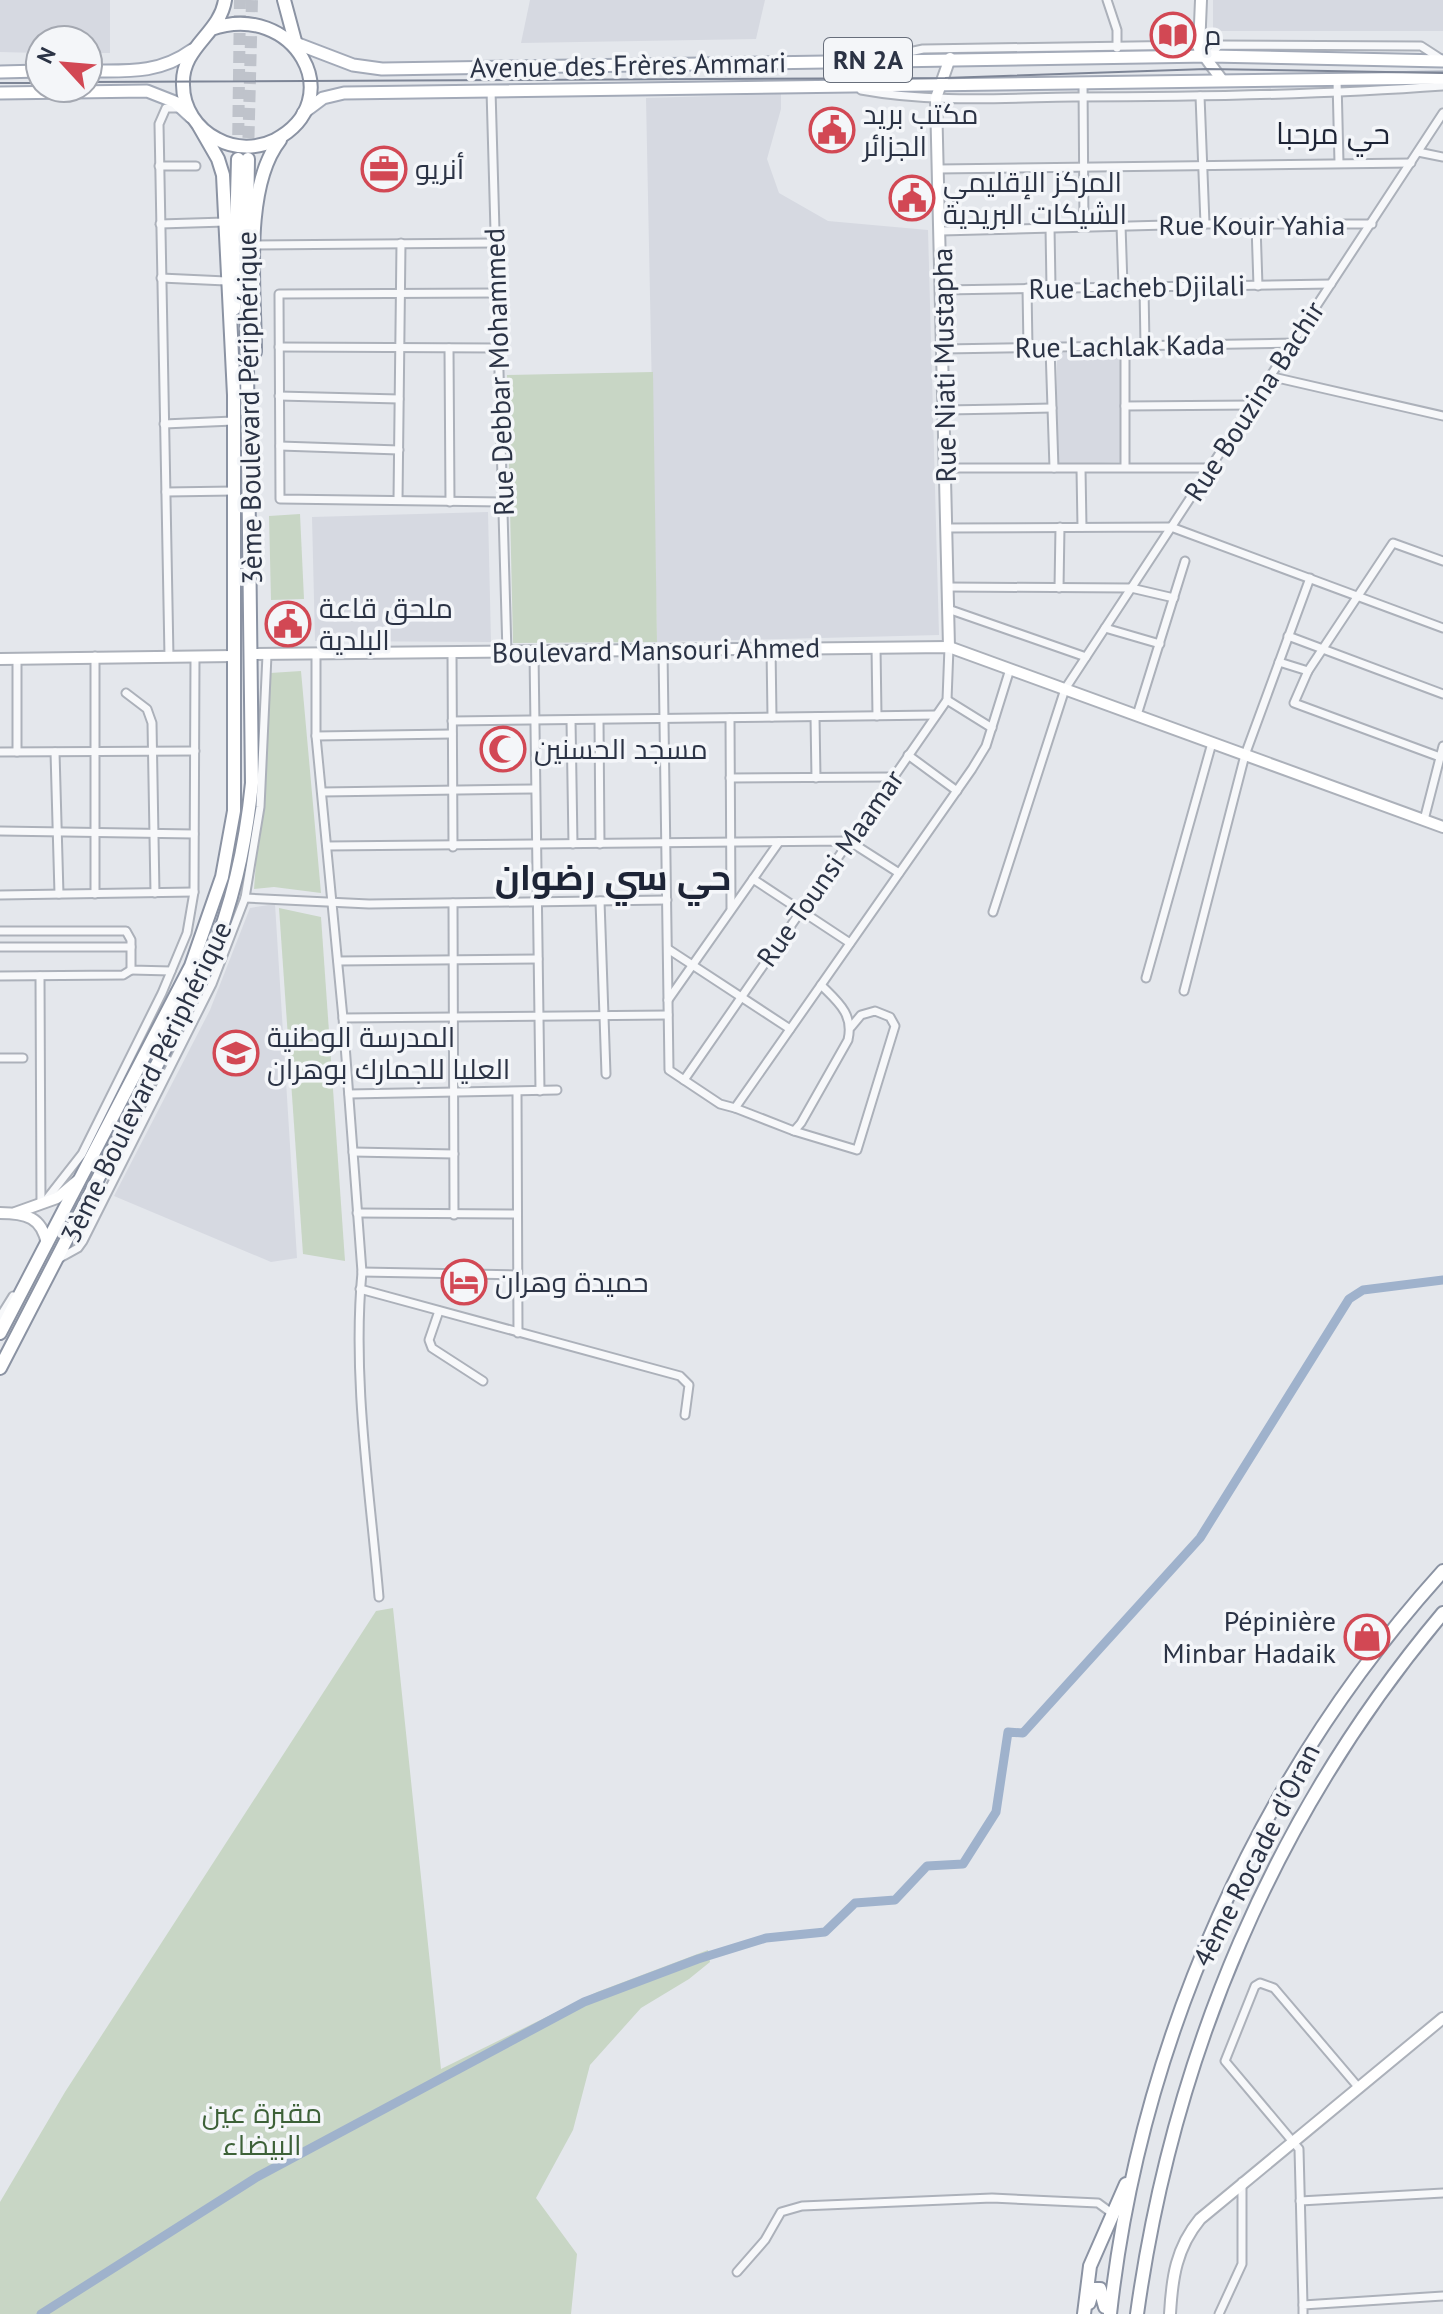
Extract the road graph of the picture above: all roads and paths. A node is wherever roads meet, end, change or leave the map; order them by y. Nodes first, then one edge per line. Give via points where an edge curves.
1 (225, 0) edge
2 (284, 0) edge
3 (1107, 0) edge
4 (1201, 0) edge
5 (211, 29) junction
6 (296, 42) junction
7 (1203, 47) junction
8 (1117, 48) junction
9 (192, 50) junction
10 (950, 58) junction
11 (874, 60) junction
12 (1443, 61) edge
13 (24, 71) edge
14 (104, 71) edge
15 (0, 72) edge
16 (1443, 78) edge
17 (1222, 80) junction
18 (1337, 80) junction
19 (1083, 82) junction
20 (943, 85) junction
21 (1443, 86) edge
22 (851, 88) junction
23 (491, 90) junction
24 (0, 93) edge
25 (1337, 94) junction
26 (1200, 96) junction
27 (1082, 97) junction
28 (936, 98) junction
29 (1443, 113) edge
30 (303, 114) junction
31 (193, 119) junction
32 (284, 135) junction
33 (1418, 152) junction
34 (1443, 157) edge
35 (1339, 163) junction
36 (1411, 163) junction
37 (1204, 164) junction
38 (1082, 165) junction
39 (159, 166) junction
40 (196, 166) dead end
41 (938, 169) junction
42 (225, 222) junction
43 (160, 224) junction
44 (1205, 224) junction
45 (1372, 224) junction
46 (1121, 225) junction
47 (1256, 225) junction
48 (1084, 226) junction
49 (1050, 227) junction
50 (941, 231) junction
51 (401, 243) junction
52 (495, 243) junction
53 (255, 245) junction
54 (161, 278) junction
55 (226, 281) junction
56 (1331, 284) junction
57 (1123, 286) junction
58 (1258, 286) junction
59 (1051, 287) junction
60 (1144, 287) junction
61 (1027, 288) junction
62 (943, 290) junction
63 (497, 293) junction
64 (400, 294) junction
65 (1295, 343) junction
66 (1125, 346) junction
67 (1145, 346) junction
68 (279, 347) junction
69 (400, 348) junction
70 (449, 348) junction
71 (498, 348) junction
72 (1028, 348) junction
73 (1050, 348) junction
74 (944, 349) junction
75 (233, 372) junction
76 (1273, 377) junction
77 (279, 396) junction
78 (399, 399) junction
79 (1254, 405) junction
80 (1125, 406) junction
81 (1052, 408) junction
82 (945, 410) junction
83 (1443, 416) edge
84 (233, 421) junction
85 (164, 424) junction
86 (250, 430) junction
87 (280, 446) junction
88 (399, 450) junction
89 (1125, 467) junction
90 (946, 468) junction
91 (1054, 468) junction
92 (1212, 468) junction
93 (1081, 469) junction
94 (234, 491) junction
95 (166, 492) junction
96 (398, 500) junction
97 (450, 502) junction
98 (503, 502) junction
99 (1060, 527) junction
100 (1082, 527) junction
101 (1171, 527) junction
102 (947, 528) junction
103 (1185, 561) dead end
104 (1443, 561) edge
105 (1310, 578) junction
106 (948, 587) junction
107 (1059, 588) junction
108 (1131, 588) junction
109 (1358, 596) junction
110 (1174, 598) junction
111 (948, 609) junction
112 (1105, 628) junction
113 (1443, 628) edge
114 (1288, 636) junction
115 (1160, 644) junction
116 (876, 647) junction
117 (949, 647) junction
118 (771, 648) junction
119 (1323, 649) junction
120 (663, 651) junction
121 (452, 653) junction
122 (507, 653) junction
123 (534, 653) junction
124 (252, 654) junction
125 (267, 655) junction
126 (316, 655) junction
127 (95, 656) junction
128 (234, 656) junction
129 (169, 657) junction
130 (195, 657) junction
131 (1086, 657) junction
132 (17, 658) junction
133 (0, 659) edge
134 (1279, 662) junction
135 (1010, 669) junction
136 (1308, 671) junction
137 (1065, 689) junction
138 (126, 693) dead end
139 (1443, 694) edge
140 (947, 700) junction
141 (936, 715) junction
142 (1137, 715) junction
143 (877, 716) junction
144 (772, 717) junction
145 (815, 717) junction
146 (730, 718) junction
147 (665, 719) junction
148 (534, 720) junction
149 (571, 720) junction
150 (599, 720) junction
151 (452, 721) junction
152 (992, 728) junction
153 (452, 734) junction
154 (316, 736) junction
155 (1212, 743) junction
156 (1443, 746) edge
157 (152, 751) junction
158 (195, 751) junction
159 (0, 752) edge
160 (17, 752) junction
161 (55, 752) junction
162 (95, 752) junction
163 (908, 755) junction
164 (1245, 755) junction
165 (1440, 757) junction
166 (893, 777) junction
167 (730, 778) junction
168 (816, 778) junction
169 (534, 789) junction
170 (452, 791) junction
171 (957, 791) junction
172 (322, 792) junction
173 (1424, 820) junction
174 (1443, 827) edge
175 (0, 831) edge
176 (58, 831) junction
177 (95, 831) junction
178 (154, 833) junction
179 (194, 834) junction
180 (849, 841) junction
181 (779, 842) junction
182 (730, 843) junction
183 (573, 844) junction
184 (600, 844) junction
185 (666, 844) junction
186 (535, 845) junction
187 (327, 846) junction
188 (453, 847) junction
189 (899, 873) junction
190 (753, 879) junction
191 (194, 892) junction
192 (155, 893) junction
193 (59, 894) junction
194 (95, 894) junction
195 (0, 895) edge
196 (245, 898) junction
197 (667, 900) junction
198 (537, 901) junction
199 (600, 901) junction
200 (453, 903) junction
201 (332, 904) junction
202 (731, 911) junction
203 (800, 911) junction
204 (993, 912) dead end
205 (0, 931) edge
206 (850, 943) junction
207 (0, 947) edge
208 (131, 947) junction
209 (668, 949) junction
210 (453, 959) junction
211 (538, 959) junction
212 (338, 961) junction
213 (694, 964) junction
214 (131, 970) junction
215 (171, 971) junction
216 (0, 976) edge
217 (40, 976) junction
218 (1146, 978) dead end
219 (821, 985) junction
220 (1184, 991) dead end
221 (741, 998) junction
222 (668, 1000) junction
223 (668, 1015) junction
224 (540, 1016) junction
225 (605, 1016) junction
226 (453, 1017) junction
227 (343, 1018) junction
228 (851, 1027) junction
229 (790, 1029) junction
230 (0, 1058) edge
231 (23, 1058) dead end
232 (606, 1074) dead end
233 (684, 1080) junction
234 (557, 1090) dead end
235 (540, 1091) junction
236 (517, 1092) junction
237 (454, 1093) junction
238 (349, 1094) junction
239 (735, 1108) junction
240 (794, 1131) junction
241 (353, 1152) junction
242 (454, 1154) junction
243 (82, 1177) junction
244 (41, 1204) junction
245 (0, 1213) edge
246 (15, 1213) junction
247 (357, 1213) junction
248 (517, 1214) junction
249 (454, 1215) junction
250 (47, 1245) junction
251 (60, 1258) junction
252 (362, 1272) junction
253 (517, 1275) junction
254 (29, 1280) junction
255 (360, 1289) junction
256 (439, 1311) junction
257 (1, 1313) edge
258 (0, 1333) edge
259 (518, 1333) junction
260 (0, 1368) edge
261 (483, 1381) dead end
262 (685, 1415) dead end
263 (1443, 1571) edge
264 (379, 1597) dead end
265 (1443, 1613) edge
266 (1443, 2018) edge
267 (1359, 2088) junction
268 (1294, 2141) junction
269 (1138, 2156) junction
270 (1242, 2181) junction
271 (1443, 2193) edge
272 (1300, 2201) junction
273 (1113, 2214) junction
274 (737, 2272) dead end
275 (1443, 2296) edge
276 (1303, 2310) edge
277 (1087, 2314) edge
278 (1108, 2314) edge
279 (1140, 2314) edge
280 (1170, 2314) edge
281 (1219, 2314) edge

1 - 5 highway
2 - 6 highway
3 - 8 street
4 - 7 main road
5 - 6 highway via 255,19 284,30
5 - 9 highway
6 - 11 main road, Avenue des Frères Ammari / RN 2A via 332,59 382,69
6 - 30 highway via 309,66
7 - 8 street
7 - 10 main road, Avenue des Frères Ammari / RN 2A
7 - 12 main road, Avenue des Frères Ammari / RN 2A
7 - 17 main road
8 - 11 street via 923,49
9 - 14 main road via 148,71
9 - 31 highway via 183,85
10 - 11 main road, Avenue des Frères Ammari / RN 2A
10 - 20 main road, Rue Niati Mustapha
13 - 15 main road
16 - 18 main road, Avenue des Frères Ammari / RN 2A
17 - 18 main road, Avenue des Frères Ammari / RN 2A
17 - 19 main road, Avenue des Frères Ammari / RN 2A
18 - 25 street
19 - 20 main road, Avenue des Frères Ammari / RN 2A
19 - 27 street
20 - 22 main road, Avenue des Frères Ammari / RN 2A
20 - 28 main road, Rue Niati Mustapha
21 - 25 street
22 - 23 main road, Avenue des Frères Ammari / RN 2A
22 - 28 street
23 - 30 main road, Avenue des Frères Ammari / RN 2A via 332,94
23 - 52 street, Rue Debbar Mohammed
24 - 31 main road via 147,91 159,93
25 - 26 street
25 - 35 street
26 - 27 street
26 - 37 street
27 - 28 street
27 - 38 street
28 - 41 main road, Rue Niati Mustapha
29 - 33 street, Rue Bouzina Bachir
30 - 32 highway
31 - 32 highway via 210,136 237,146 265,144
31 - 39 street via 173,107 162,112
31 - 42 highway, 3ème Boulevard Périphérique via 223,175
32 - 53 highway via 262,170 255,197
33 - 34 street
33 - 36 street, Rue Bouzina Bachir
35 - 36 street
35 - 37 street
36 - 45 street, Rue Bouzina Bachir
37 - 38 street
37 - 44 street
38 - 41 street
38 - 48 street
39 - 40 street
39 - 43 street
41 - 50 main road, Rue Niati Mustapha
42 - 43 street
42 - 55 highway, 3ème Boulevard Périphérique
43 - 54 street
44 - 46 street, Rue Kouir Yahia
44 - 47 street, Rue Kouir Yahia
45 - 47 street, Rue Kouir Yahia
45 - 56 street, Rue Bouzina Bachir
46 - 48 street, Rue Kouir Yahia
46 - 57 street
47 - 58 street
48 - 49 street, Rue Kouir Yahia
49 - 50 street, Rue Kouir Yahia
49 - 59 street
50 - 62 main road, Rue Niati Mustapha
51 - 52 street
51 - 53 street
51 - 64 street
52 - 63 street, Rue Debbar Mohammed
53 - 86 highway
54 - 55 street
54 - 85 street
55 - 75 highway, 3ème Boulevard Périphérique
56 - 58 street, Rue Lacheb Djilali
56 - 65 street, Rue Bouzina Bachir
57 - 59 street, Rue Lacheb Djilali
57 - 60 street, Rue Lacheb Djilali
58 - 60 street, Rue Lacheb Djilali
59 - 61 street, Rue Lacheb Djilali
60 - 67 street
61 - 62 street, Rue Lacheb Djilali
61 - 72 street
62 - 74 main road, Rue Niati Mustapha
63 - 64 street
63 - 71 street, Rue Debbar Mohammed
64 - 68 street via 279,294
64 - 69 street
65 - 67 street, Rue Lachlak Kada
65 - 76 street, Rue Bouzina Bachir
66 - 67 street, Rue Lachlak Kada
66 - 73 street, Rue Lachlak Kada
66 - 80 street
68 - 69 street
68 - 77 street
69 - 70 street
69 - 78 street
70 - 71 street
70 - 97 street
71 - 98 street, Rue Debbar Mohammed
72 - 73 street, Rue Lachlak Kada
72 - 74 street, Rue Lachlak Kada
73 - 81 street
74 - 82 main road, Rue Niati Mustapha
75 - 84 highway, 3ème Boulevard Périphérique
75 - 86 highway, 3ème Boulevard Périphérique via 243,159
76 - 79 street, Rue Bouzina Bachir
76 - 83 street
77 - 78 street
77 - 87 street
78 - 88 street
79 - 80 street
79 - 92 street, Rue Bouzina Bachir
80 - 89 street
81 - 82 street
81 - 91 street
82 - 90 main road, Rue Niati Mustapha
84 - 85 street
84 - 94 highway, 3ème Boulevard Périphérique
85 - 95 street
86 - 124 highway, 3ème Boulevard Périphérique
87 - 88 street
87 - 96 street via 280,499
88 - 96 street
89 - 92 street
89 - 93 street
90 - 91 street
90 - 102 main road, Rue Niati Mustapha
91 - 93 street
92 - 101 street, Rue Bouzina Bachir
93 - 100 street
94 - 95 street
94 - 128 highway, 3ème Boulevard Périphérique
95 - 129 street
96 - 97 street
97 - 98 street
98 - 122 street, Rue Debbar Mohammed
99 - 100 street
99 - 102 street
99 - 107 street
100 - 101 street
101 - 105 street
101 - 108 street, Rue Bouzina Bachir
102 - 106 main road, Rue Niati Mustapha
103 - 110 street
104 - 109 street via 1393,543
105 - 109 street
105 - 114 street
106 - 107 street
106 - 111 main road, Rue Niati Mustapha
107 - 108 street
108 - 110 street
108 - 112 street, Rue Bouzina Bachir
109 - 113 street
109 - 119 street
110 - 115 street
111 - 117 main road, Rue Niati Mustapha
111 - 131 street
112 - 115 street
112 - 131 street, Rue Bouzina Bachir
114 - 119 street
114 - 134 street
115 - 142 street
116 - 117 main road, Boulevard Mansouri Ahmed
116 - 118 main road, Boulevard Mansouri Ahmed
116 - 143 street
117 - 135 main road, Boulevard Mansouri Ahmed
117 - 140 street
118 - 120 main road, Boulevard Mansouri Ahmed
118 - 144 street
119 - 136 street
119 - 139 street
120 - 123 main road, Boulevard Mansouri Ahmed
120 - 147 street
121 - 122 main road, Boulevard Mansouri Ahmed
121 - 126 main road, Boulevard Mansouri Ahmed
121 - 151 street
122 - 123 main road, Boulevard Mansouri Ahmed
123 - 148 street
124 - 125 main road, Boulevard Mansouri Ahmed
124 - 251 highway, 3ème Boulevard Périphérique via 252,783 232,903 208,966
125 - 126 main road, Boulevard Mansouri Ahmed
125 - 196 street via 260,807
126 - 154 street
127 - 129 main road
127 - 132 main road
127 - 162 street
128 - 130 main road
128 - 243 highway, 3ème Boulevard Périphérique via 234,811 216,898 191,966
129 - 130 main road
130 - 158 street
131 - 137 street, Rue Bouzina Bachir
132 - 133 main road
132 - 160 street
134 - 136 street
134 - 164 street
135 - 137 main road, Boulevard Mansouri Ahmed
135 - 152 street
136 - 165 street via 1294,703
137 - 142 main road, Boulevard Mansouri Ahmed
137 - 204 street, Rue Bouzina Bachir
138 - 157 street via 147,709
140 - 141 street, Rue Tounsi Maamar
140 - 152 street
141 - 143 street
141 - 163 street, Rue Tounsi Maamar
142 - 155 main road, Boulevard Mansouri Ahmed
143 - 145 street
144 - 145 street
144 - 146 street
145 - 168 street
146 - 147 street
146 - 167 street
147 - 150 street
147 - 185 street
148 - 149 street
148 - 151 street
148 - 169 street
149 - 150 street
149 - 183 street
150 - 184 street
151 - 153 street
152 - 171 street
153 - 154 street
153 - 170 street
154 - 172 street
155 - 164 main road, Boulevard Mansouri Ahmed
155 - 218 street
156 - 165 street
157 - 158 street
157 - 162 street
157 - 178 street
158 - 179 street
159 - 160 street
160 - 161 street
161 - 162 street
161 - 176 street
162 - 177 street
163 - 166 street, Rue Tounsi Maamar
163 - 171 street
164 - 173 main road, Boulevard Mansouri Ahmed
164 - 220 street
165 - 173 street
166 - 168 street
166 - 180 street, Rue Tounsi Maamar
167 - 168 street
167 - 182 street
169 - 170 street
169 - 186 street
170 - 172 street
170 - 188 street
171 - 189 street
172 - 187 street
173 - 174 main road, Boulevard Mansouri Ahmed
175 - 176 street
176 - 177 street
176 - 193 street
177 - 178 street
177 - 194 street
178 - 179 street
178 - 192 street
179 - 191 street
180 - 181 street
180 - 189 street
180 - 203 street, Rue Tounsi Maamar
181 - 182 street
181 - 190 street
182 - 185 street
182 - 202 street
183 - 184 street
183 - 186 street
184 - 185 street
185 - 197 street
186 - 188 street
186 - 198 street
187 - 188 street
187 - 201 street
189 - 206 street
190 - 202 street
190 - 203 street
191 - 192 street
191 - 215 street via 187,933
192 - 194 street
193 - 194 street
193 - 195 street
196 - 201 street
196 - 251 street via 212,984 83,1241
197 - 199 street
197 - 209 street
198 - 199 street
198 - 200 street
198 - 211 street
199 - 225 street
200 - 201 street
200 - 210 street
201 - 212 street
202 - 213 street
203 - 206 street
203 - 221 street, Rue Tounsi Maamar
205 - 208 street via 126,931
206 - 219 street
207 - 208 street
208 - 214 street
209 - 213 street
209 - 222 street
210 - 211 street
210 - 212 street
210 - 226 street
211 - 224 street
212 - 227 street
213 - 221 street
213 - 222 street
214 - 215 street
214 - 217 street via 123,975
215 - 244 street via 82,1154
216 - 217 street
217 - 244 street
219 - 228 street via 846,1010
219 - 229 street
221 - 229 street
221 - 233 street, Rue Tounsi Maamar
222 - 223 street
223 - 225 street
223 - 233 street via 669,1070
224 - 225 street
224 - 226 street
224 - 235 street
225 - 232 street
226 - 227 street
226 - 237 street
227 - 238 street
228 - 240 street
228 - 240 street via 861,1015 875,1011 890,1017 895,1026 857,1150
229 - 239 street
230 - 231 street
233 - 239 street
234 - 235 street
235 - 236 street
236 - 237 street
236 - 248 street
237 - 238 street
237 - 242 street
238 - 241 street
239 - 240 street
241 - 242 street
241 - 247 street
242 - 249 street
243 - 244 main road
243 - 250 highway, 3ème Boulevard Périphérique
244 - 246 main road
245 - 246 main road
246 - 250 main road via 37,1220
247 - 249 street
247 - 252 street
248 - 249 street
248 - 253 street
250 - 254 highway, 3ème Boulevard Périphérique
251 - 260 highway, 3ème Boulevard Périphérique
252 - 253 street
252 - 255 street
253 - 259 street
254 - 257 street
254 - 258 highway, 3ème Boulevard Périphérique
255 - 256 street
255 - 264 street via 364,1420
256 - 259 street
256 - 261 street via 429,1340 432,1348
259 - 262 street via 680,1376 689,1385
263 - 269 highway, 4ème Rocade d'Oran via 1340,1701 1256,1842 1192,1978
265 - 279 highway, 4ème Rocade d'Oran via 1378,1696 1328,1772 1241,1935 1181,2102 1153,2214
266 - 267 main road
267 - 268 main road
267 - 268 street via 1274,1988 1255,1986 1225,2061
268 - 270 main road
268 - 272 street via 1301,2163
269 - 273 highway
269 - 278 highway, 4ème Rocade d'Oran
270 - 280 main road via 1188,2233 1174,2268
270 - 281 street via 1242,2264
271 - 272 street
272 - 276 street
273 - 274 street via 1098,2203 1008,2199 802,2206 781,2212
273 - 277 highway via 1090,2266
275 - 276 street
277 - 278 highway via 1096,2288 1105,2295

